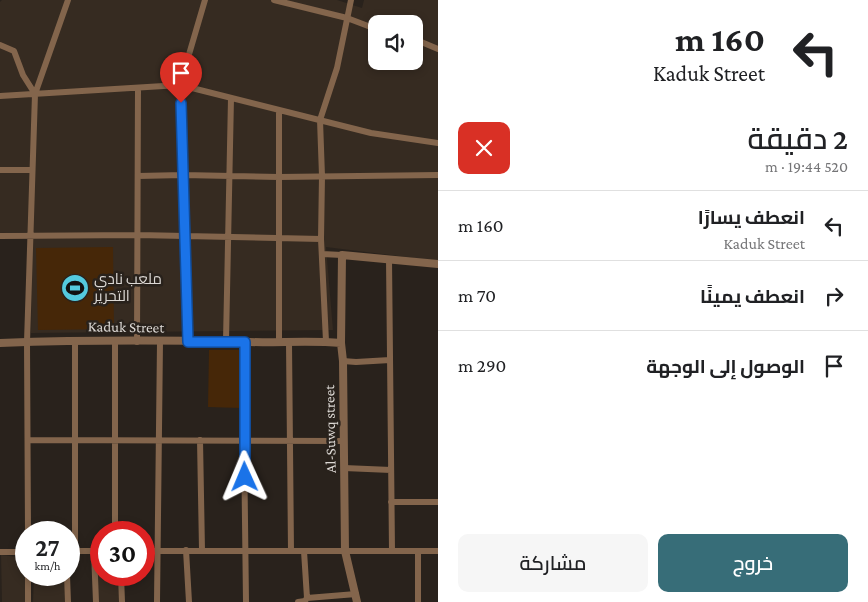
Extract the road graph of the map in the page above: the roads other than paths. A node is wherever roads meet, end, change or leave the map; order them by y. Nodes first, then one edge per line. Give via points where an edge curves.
1 (68, 0) edge
2 (205, 0) edge
3 (274, 0) edge
4 (351, 0) edge
5 (347, 18) junction
6 (368, 26) edge
7 (423, 43) edge
8 (0, 45) edge
9 (438, 49) edge
10 (180, 85) junction
11 (138, 88) junction
12 (35, 94) junction
13 (0, 96) edge
14 (231, 98) junction
15 (279, 110) junction
16 (320, 120) junction
17 (438, 143) edge
18 (0, 170) edge
19 (32, 170) junction
20 (183, 175) junction
21 (230, 175) junction
22 (438, 175) edge
23 (138, 176) junction
24 (322, 176) junction
25 (279, 177) junction
26 (138, 234) junction
27 (31, 235) junction
28 (0, 236) edge
29 (185, 236) junction
30 (228, 237) junction
31 (279, 238) junction
32 (321, 239) junction
33 (322, 254) junction
34 (342, 255) junction
35 (389, 258) junction
36 (438, 264) edge
37 (75, 341) junction
38 (326, 341) junction
39 (27, 342) junction
40 (114, 342) junction
41 (137, 342) junction
42 (160, 342) junction
43 (188, 342) junction
44 (226, 342) junction
45 (245, 342) junction
46 (0, 343) edge
47 (279, 343) junction
48 (289, 343) junction
49 (341, 343) junction
50 (390, 360) junction
51 (342, 361) junction
52 (28, 440) junction
53 (76, 440) junction
54 (114, 440) junction
55 (200, 440) junction
56 (244, 440) junction
57 (159, 441) junction
58 (290, 441) junction
59 (344, 441) junction
60 (344, 468) junction
61 (391, 470) junction
62 (391, 502) junction
63 (438, 502) edge
64 (28, 521) edge
65 (73, 521) edge
66 (115, 521) edge
67 (186, 550) junction
68 (202, 550) junction
69 (246, 550) junction
70 (292, 550) junction
71 (158, 551) junction
72 (304, 551) junction
73 (344, 551) junction
74 (392, 551) junction
75 (418, 551) junction
76 (438, 551) edge
77 (0, 552) edge
78 (15, 552) edge
79 (28, 586) edge
80 (67, 586) edge
81 (95, 586) edge
82 (121, 586) edge
83 (307, 598) junction
84 (357, 598) edge
85 (316, 600) edge
86 (28, 602) edge
87 (68, 602) edge
88 (96, 602) edge
89 (122, 602) edge
90 (157, 602) edge
91 (189, 602) edge
92 (246, 602) edge
93 (298, 602) edge
94 (418, 602) edge

1 - 12 street
2 - 10 street
3 - 5 street
4 - 5 street
5 - 6 street
5 - 16 street via 337,68
7 - 9 street
8 - 12 street via 14,51 22,75
10 - 11 street
10 - 14 street
10 - 20 street
11 - 12 street
11 - 23 street
12 - 13 street
12 - 19 street
14 - 15 street
14 - 21 street
15 - 16 street
15 - 25 street
16 - 17 street via 371,133
16 - 24 street
18 - 19 street
19 - 27 street
20 - 21 street
20 - 23 street
20 - 29 street
21 - 25 street
21 - 30 street
22 - 24 street
23 - 26 street
24 - 25 street
24 - 32 street
25 - 31 street
26 - 27 street
26 - 29 street
26 - 41 street
27 - 28 street
27 - 39 street
29 - 30 street
29 - 43 street
30 - 31 street
30 - 44 street
31 - 32 street
31 - 47 street
32 - 33 street
33 - 34 street
33 - 38 street
34 - 35 street
34 - 49 street, Al-Suwq street
35 - 36 street
35 - 50 street
37 - 39 street, Kaduk Street
37 - 40 street, Kaduk Street
37 - 53 street
38 - 48 street, Kaduk Street
38 - 49 street, Kaduk Street
39 - 46 street, Kaduk Street
39 - 52 street
40 - 41 street, Kaduk Street
40 - 54 street
41 - 42 street, Kaduk Street
42 - 43 street, Kaduk Street
42 - 57 street
43 - 44 street, Kaduk Street
44 - 45 street, Kaduk Street
45 - 47 street, Kaduk Street
45 - 56 street
47 - 48 street, Kaduk Street
48 - 58 street
49 - 51 street, Al-Suwq street
50 - 51 street
50 - 61 street
51 - 59 street, Al-Suwq street
52 - 53 street
52 - 64 street
53 - 54 street
53 - 65 street
54 - 57 street
54 - 66 street
55 - 56 street
55 - 57 street
55 - 68 street
56 - 58 street
56 - 69 street
57 - 71 street
58 - 59 street
58 - 70 street
59 - 60 street, Al-Suwq street
60 - 61 street
60 - 73 street, Al-Suwq street
61 - 62 street
62 - 63 street
62 - 74 street
67 - 68 street
67 - 71 street
67 - 91 street
68 - 69 street
69 - 70 street
69 - 92 street
70 - 72 street
71 - 90 street
72 - 73 street
72 - 83 street
73 - 74 street
73 - 84 street, Al-Suwq street
74 - 75 street
75 - 76 street
75 - 94 street
77 - 78 street
79 - 86 street
80 - 87 street
81 - 88 street
82 - 89 street
83 - 85 street
83 - 93 street
84 - 85 street

